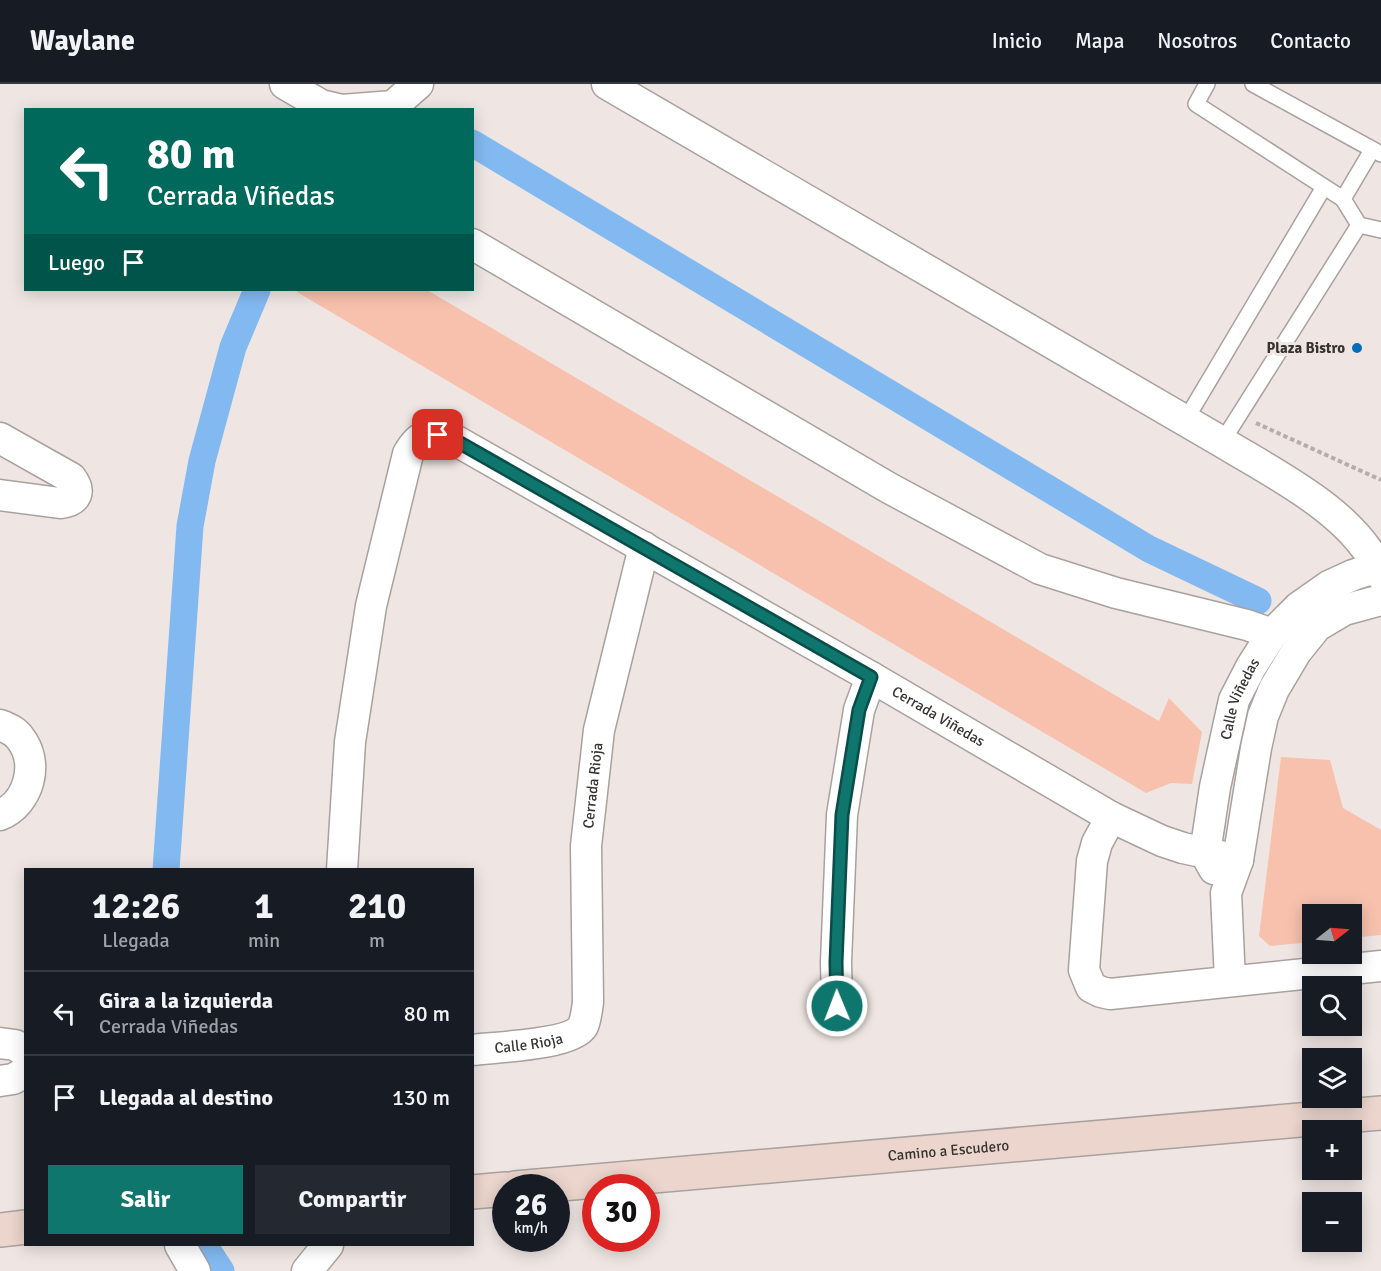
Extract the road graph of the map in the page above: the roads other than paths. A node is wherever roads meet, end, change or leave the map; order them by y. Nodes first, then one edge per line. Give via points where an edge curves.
1 (285, 84) edge
2 (418, 84) edge
3 (607, 84) edge
4 (1207, 84) edge
5 (1253, 84) edge
6 (394, 100) edge
7 (334, 108) edge
8 (352, 108) edge
9 (1376, 152) edge
10 (1324, 187) junction
11 (1343, 199) junction
12 (1359, 225) junction
13 (1381, 230) edge
14 (474, 245) edge
15 (1185, 421) junction
16 (0, 438) edge
17 (1222, 442) junction
18 (0, 495) edge
19 (644, 547) junction
20 (1380, 569) edge
21 (1381, 600) edge
22 (1272, 634) junction
23 (871, 677) junction
24 (1234, 700) junction
25 (1263, 716) junction
26 (0, 725) edge
27 (0, 815) edge
28 (1111, 817) junction
29 (1205, 853) junction
30 (1238, 860) junction
31 (342, 868) edge
32 (1226, 893) junction
33 (1381, 966) edge
34 (1230, 981) junction
35 (837, 1006) dead end
36 (582, 1027) joint
37 (0, 1043) edge
38 (474, 1050) edge
39 (24, 1051) edge
40 (24, 1073) edge
41 (0, 1081) edge
42 (1381, 1113) edge
43 (570, 1183) edge
44 (492, 1190) edge
45 (474, 1192) edge
46 (24, 1227) edge
47 (0, 1230) edge
48 (181, 1246) edge
49 (327, 1246) edge
50 (195, 1271) edge
51 (307, 1271) edge

1 - 7 street
2 - 6 street
3 - 15 street
4 - 10 lane via 1196,104
5 - 9 lane
6 - 8 street
9 - 11 lane
10 - 11 lane
10 - 15 lane
11 - 12 lane
12 - 13 lane
12 - 17 lane
14 - 22 street via 889,488 1040,569
15 - 17 street
16 - 18 street via 70,478 77,493 69,502 60,503
17 - 20 street via 1318,501 1355,533
19 - 23 street, Cerrada Viñedas
19 - 31 street, Cerrada Viñedas via 453,439 426,435 414,443 371,606 350,742
19 - 36 street, Cerrada Rioja via 599,730 586,846 588,1002
20 - 22 street, Calle Viñedas via 1329,586 1299,607
21 - 25 street, Calle Viñedas via 1344,610 1317,626 1285,670
22 - 24 street, Calle Viñedas
23 - 28 street, Cerrada Viñedas
23 - 35 street via 859,710 842,815
24 - 25 street
24 - 29 street, Calle Viñedas
25 - 30 street, Calle Viñedas
26 - 27 street via 20,737 31,767 27,789 18,803
28 - 29 street, Cerrada Viñedas via 1162,841
28 - 34 street via 1092,861 1084,970 1091,987 1110,994
29 - 30 street, Cerrada Viñedas
29 - 32 street, Calle Viñedas
30 - 32 street, Calle Viñedas
32 - 34 street, Calle Viñedas
33 - 34 street
36 - 38 street, Calle Rioja via 556,1041
37 - 39 street
40 - 41 street
42 - 43 street, Camino a Escudero
44 - 45 street
46 - 47 street
48 - 50 street
49 - 51 street

